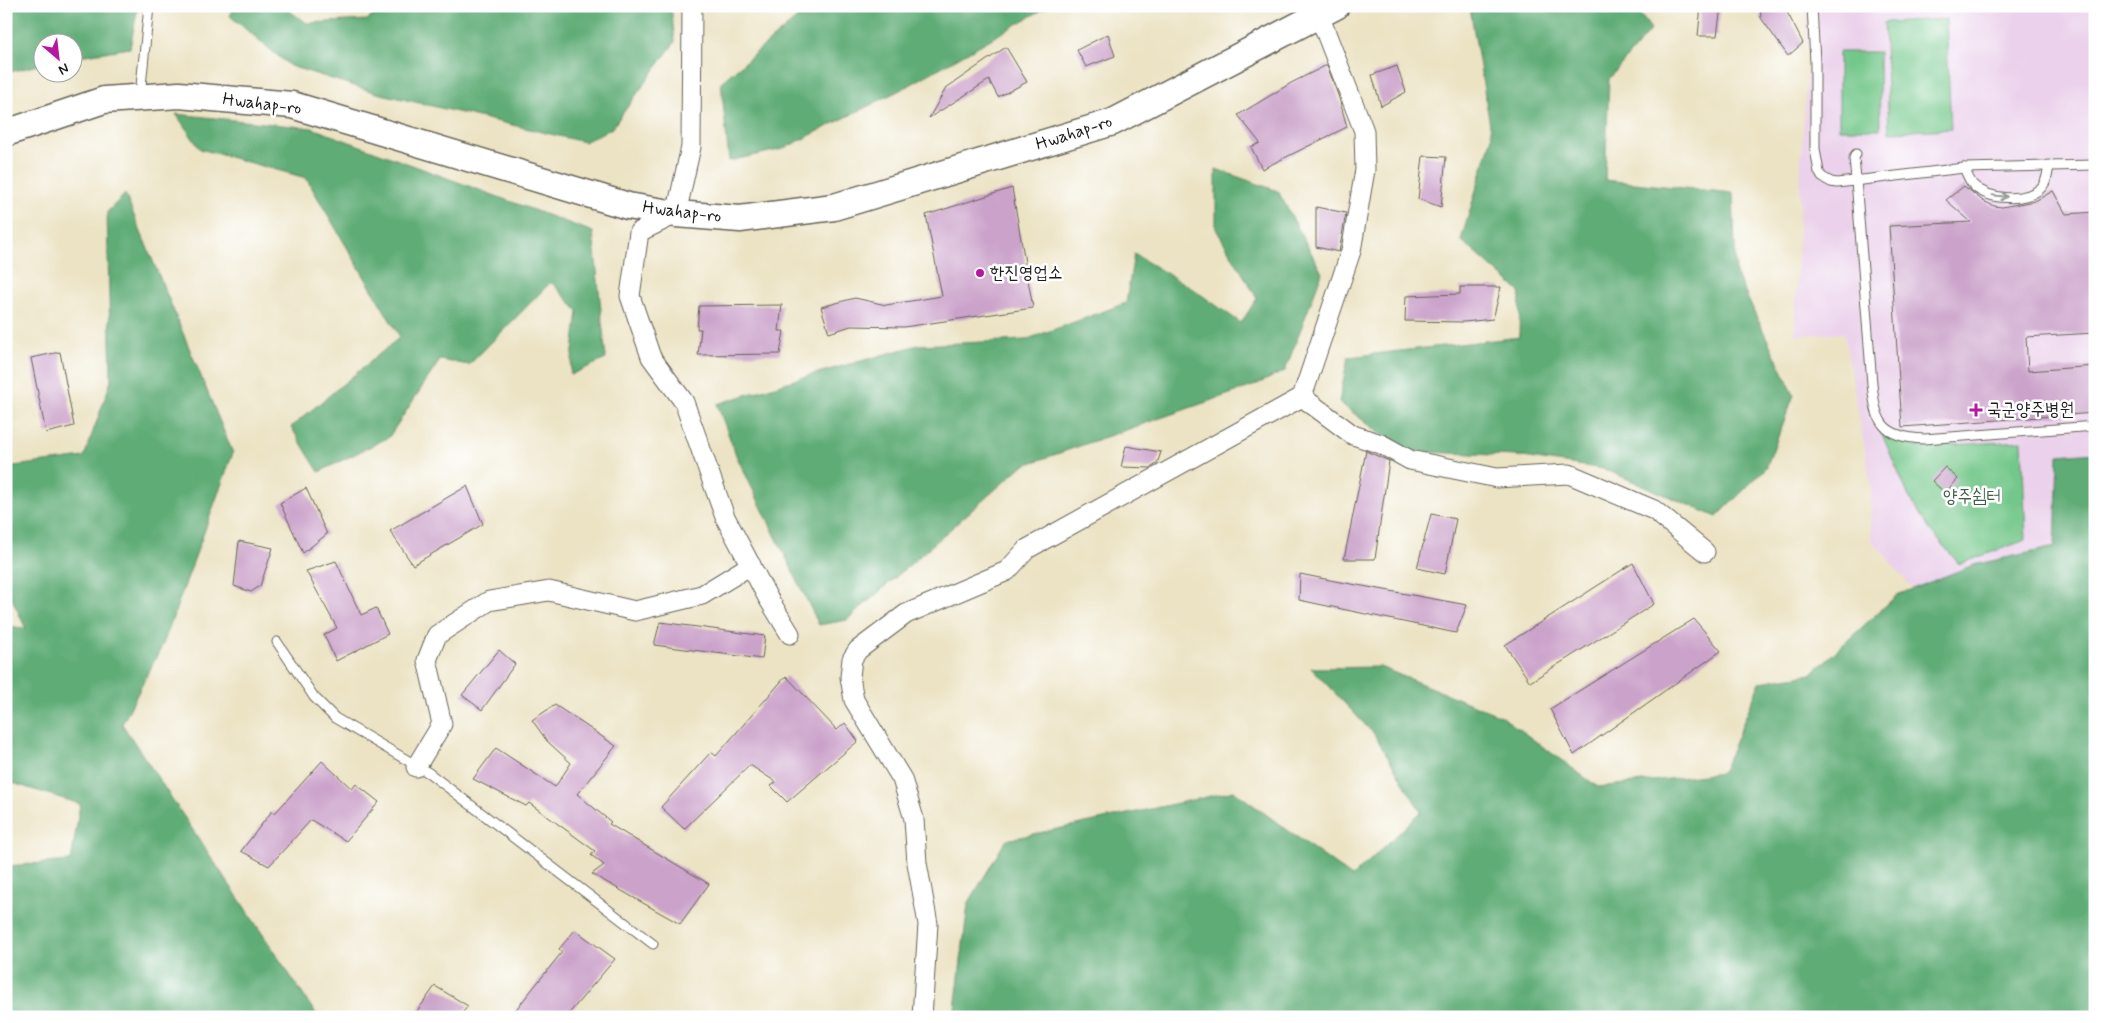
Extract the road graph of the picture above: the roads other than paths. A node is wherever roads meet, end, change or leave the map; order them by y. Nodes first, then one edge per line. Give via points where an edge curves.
1 (149, 6) edge
2 (692, 6) edge
3 (1812, 6) edge
4 (1327, 11) edge
5 (140, 98) junction
6 (6, 133) edge
7 (1856, 154) dead end
8 (2049, 165) junction
9 (2095, 165) edge
10 (1964, 168) junction
11 (1856, 180) junction
12 (676, 214) junction
13 (1302, 397) junction
14 (2095, 426) edge
15 (1705, 552) dead end
16 (751, 565) junction
17 (790, 634) dead end
18 (277, 642) dead end
19 (416, 767) junction
20 (653, 944) dead end
21 (922, 1017) edge

1 - 5 lane
2 - 12 street via 691,147
3 - 11 lane via 1815,149 1819,172 1831,182
4 - 12 main road, Hwahap-ro via 1104,125 834,207 740,219
4 - 13 street via 1364,131 1365,170 1351,251
5 - 6 main road, Hwahap-ro via 104,100
5 - 12 main road, Hwahap-ro via 179,95 292,105 628,206
7 - 11 lane
8 - 9 lane
8 - 10 lane
10 -> 8 lane via 1974,186 2003,197 2032,194 2042,187
10 - 11 lane
11 - 14 lane via 1875,409 1881,423 1894,435 1924,439
12 - 16 street via 640,232 630,296 651,357 684,402 725,517
13 - 15 street via 1353,435 1381,444 1410,460 1497,478 1569,474 1654,510
13 - 21 street via 1027,549 1007,571 906,614 858,650 852,659 850,677 854,700 902,778 914,819 917,863 928,924
16 - 17 street
16 - 19 street via 702,595 635,611 549,591 490,601 437,635 427,660 442,724
18 - 19 lane via 314,697 335,718
19 - 20 lane via 429,773

